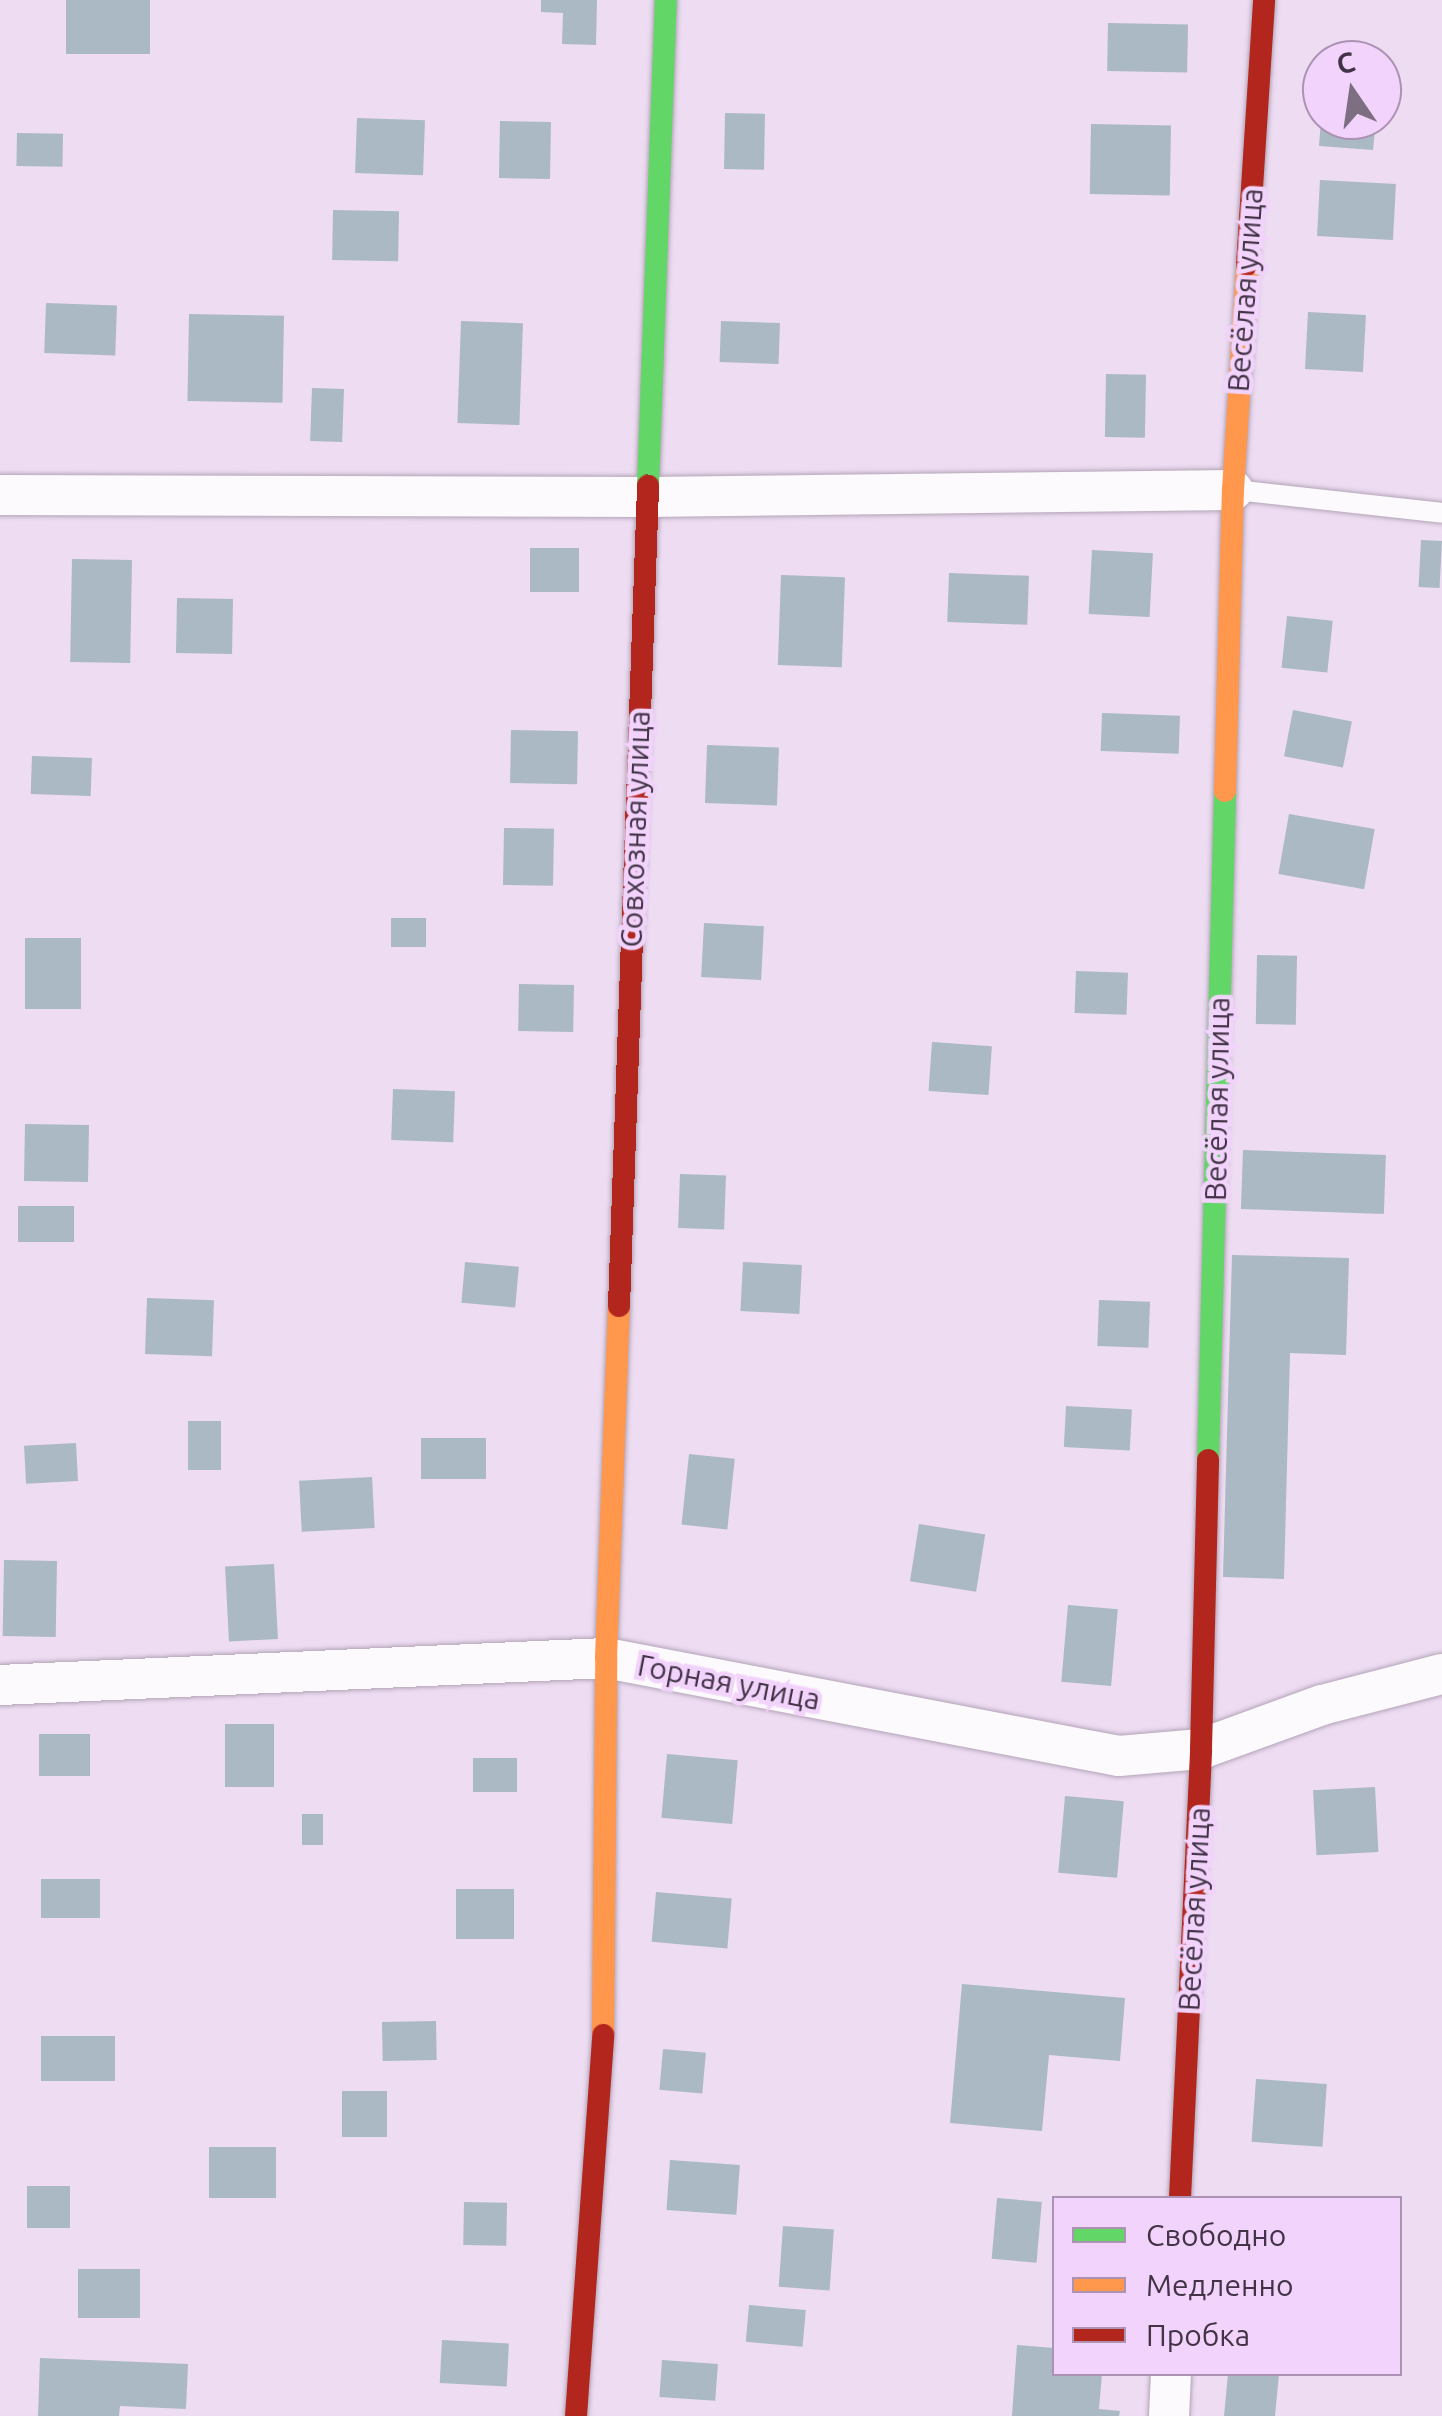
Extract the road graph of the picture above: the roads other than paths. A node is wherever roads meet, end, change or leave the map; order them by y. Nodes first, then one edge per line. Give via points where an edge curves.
1 (666, 0) edge
2 (1264, 0) edge
3 (1233, 490) junction
4 (0, 495) edge
5 (646, 496) junction
6 (1442, 513) edge
7 (606, 1658) junction
8 (1442, 1674) edge
9 (0, 1685) edge
10 (1201, 1749) junction
11 (1180, 2196) edge
12 (1172, 2376) edge
13 (576, 2416) edge
14 (1170, 2416) edge

1 - 5 street, Совхозная улица
2 - 3 street, Весёлая улица
3 - 5 street
3 - 6 lane
3 - 10 street, Весёлая улица
4 - 5 street
5 - 7 street, Совхозная улица
7 - 9 street, Горная улица
7 - 10 street, Горная улица via 1119,1756
7 - 13 street, Совхозная улица via 603,2083
8 - 10 street, Горная улица via 1322,1704
10 - 11 street, Весёлая улица
12 - 14 street

